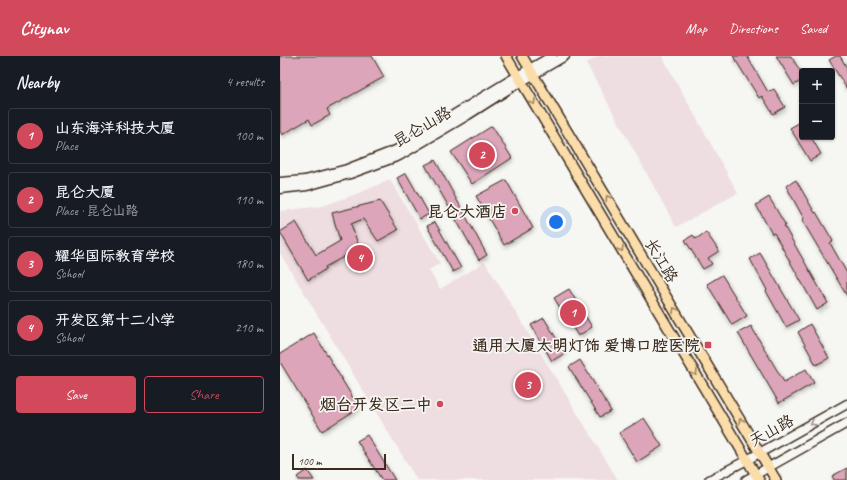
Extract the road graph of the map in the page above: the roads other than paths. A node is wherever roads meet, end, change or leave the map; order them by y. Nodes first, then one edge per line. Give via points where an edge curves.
1 (506, 56) edge
2 (522, 56) edge
3 (552, 56) edge
4 (565, 56) edge
5 (532, 72) junction
6 (519, 79) junction
7 (280, 182) edge
8 (280, 189) edge
9 (847, 404) edge
10 (847, 423) edge
11 (760, 452) junction
12 (747, 460) junction
13 (768, 467) junction
14 (757, 477) edge
15 (709, 480) edge
16 (746, 480) edge
17 (776, 480) edge

1 - 6 main road, 长江路
2 - 5 main road, 长江路
3 - 5 street, 昆仑山路
4 - 5 street, 昆仑山路
5 - 6 street, 昆仑山路
11 -> 5 main road, 长江路
6 - 7 street, 昆仑山路 via 396,150 305,180
6 - 8 street, 昆仑山路 via 399,156 307,186
6 -> 12 main road, 长江路
9 -> 11 street, 天山路
10 - 13 street, 天山路
11 - 12 street, 天山路
11 - 13 main road, 长江路
12 - 14 main road, 长江路
12 - 15 street, 天山路
13 - 14 street, 天山路
13 - 17 main road, 长江路
14 - 16 street, 天山路

